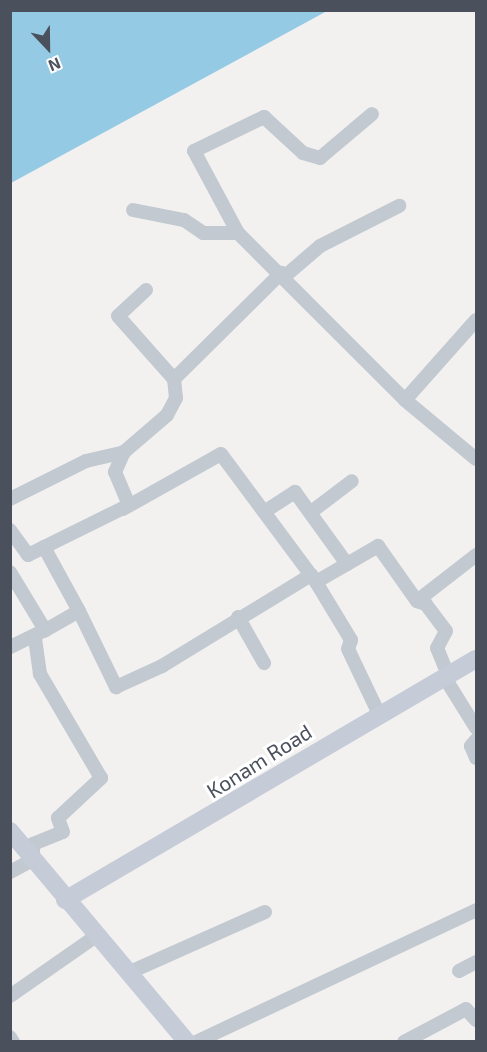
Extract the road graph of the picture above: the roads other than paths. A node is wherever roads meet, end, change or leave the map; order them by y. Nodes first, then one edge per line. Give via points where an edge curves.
1 (372, 114) dead end
2 (399, 206) dead end
3 (133, 210) dead end
4 (238, 233) junction
5 (282, 275) junction
6 (146, 290) dead end
7 (477, 320) edge
8 (174, 379) junction
9 (405, 400) junction
10 (124, 452) junction
11 (477, 459) edge
12 (352, 481) dead end
13 (10, 499) edge
14 (121, 510) junction
15 (264, 512) junction
16 (311, 512) junction
17 (10, 530) edge
18 (44, 548) junction
19 (28, 555) junction
20 (477, 555) edge
21 (347, 564) junction
22 (10, 567) edge
23 (10, 572) edge
24 (314, 578) junction
25 (417, 601) junction
26 (79, 611) junction
27 (238, 617) junction
28 (40, 634) junction
29 (10, 647) edge
30 (477, 659) edge
31 (264, 663) dead end
32 (446, 676) junction
33 (379, 714) junction
34 (477, 728) edge
35 (477, 740) edge
36 (477, 758) edge
37 (10, 831) edge
38 (33, 860) junction
39 (10, 872) edge
40 (65, 900) junction
41 (477, 910) edge
42 (265, 912) dead end
43 (96, 936) junction
44 (477, 962) edge
45 (459, 971) dead end
46 (128, 972) junction
47 (10, 996) edge
48 (477, 1020) edge
49 (10, 1037) edge
50 (13, 1041) edge
51 (187, 1041) edge
52 (196, 1041) edge
53 (404, 1041) edge

1 - 4 street via 320,158 303,153 264,117 194,151
2 - 5 street via 320,246
3 - 4 street via 184,220 203,233
4 - 5 street
5 - 8 street
5 - 9 street
6 - 8 street via 118,316
7 - 9 street
8 - 10 street via 176,399 167,415
9 - 11 street
10 - 13 street via 86,461
10 - 14 street via 115,472 129,505
12 - 16 street
14 - 15 street via 220,454
14 - 18 street
15 - 16 street via 295,492
15 - 24 street
16 - 21 street
17 - 19 street
18 - 19 street
18 - 26 street
19 - 22 street
20 - 25 street
21 - 24 street
21 - 25 street via 378,546
23 - 28 street
24 - 27 street
24 - 33 street via 351,640 348,649
25 - 32 street via 426,604 446,631 437,648
26 - 27 street via 116,687 162,666
26 - 28 street
27 - 31 street
28 - 29 street
28 - 38 street via 40,674 101,778 58,819 63,832 33,844
30 - 32 street, Konam Road
32 - 33 street, Konam Road
32 - 34 street
33 - 40 street, Konam Road
35 - 36 street via 471,746
37 - 38 street
38 - 39 street
38 - 40 street
40 - 43 street
41 - 52 street
42 - 46 street
43 - 46 street
43 - 47 street
44 - 45 street
46 - 51 street
48 - 53 street via 466,1010
49 - 50 street

